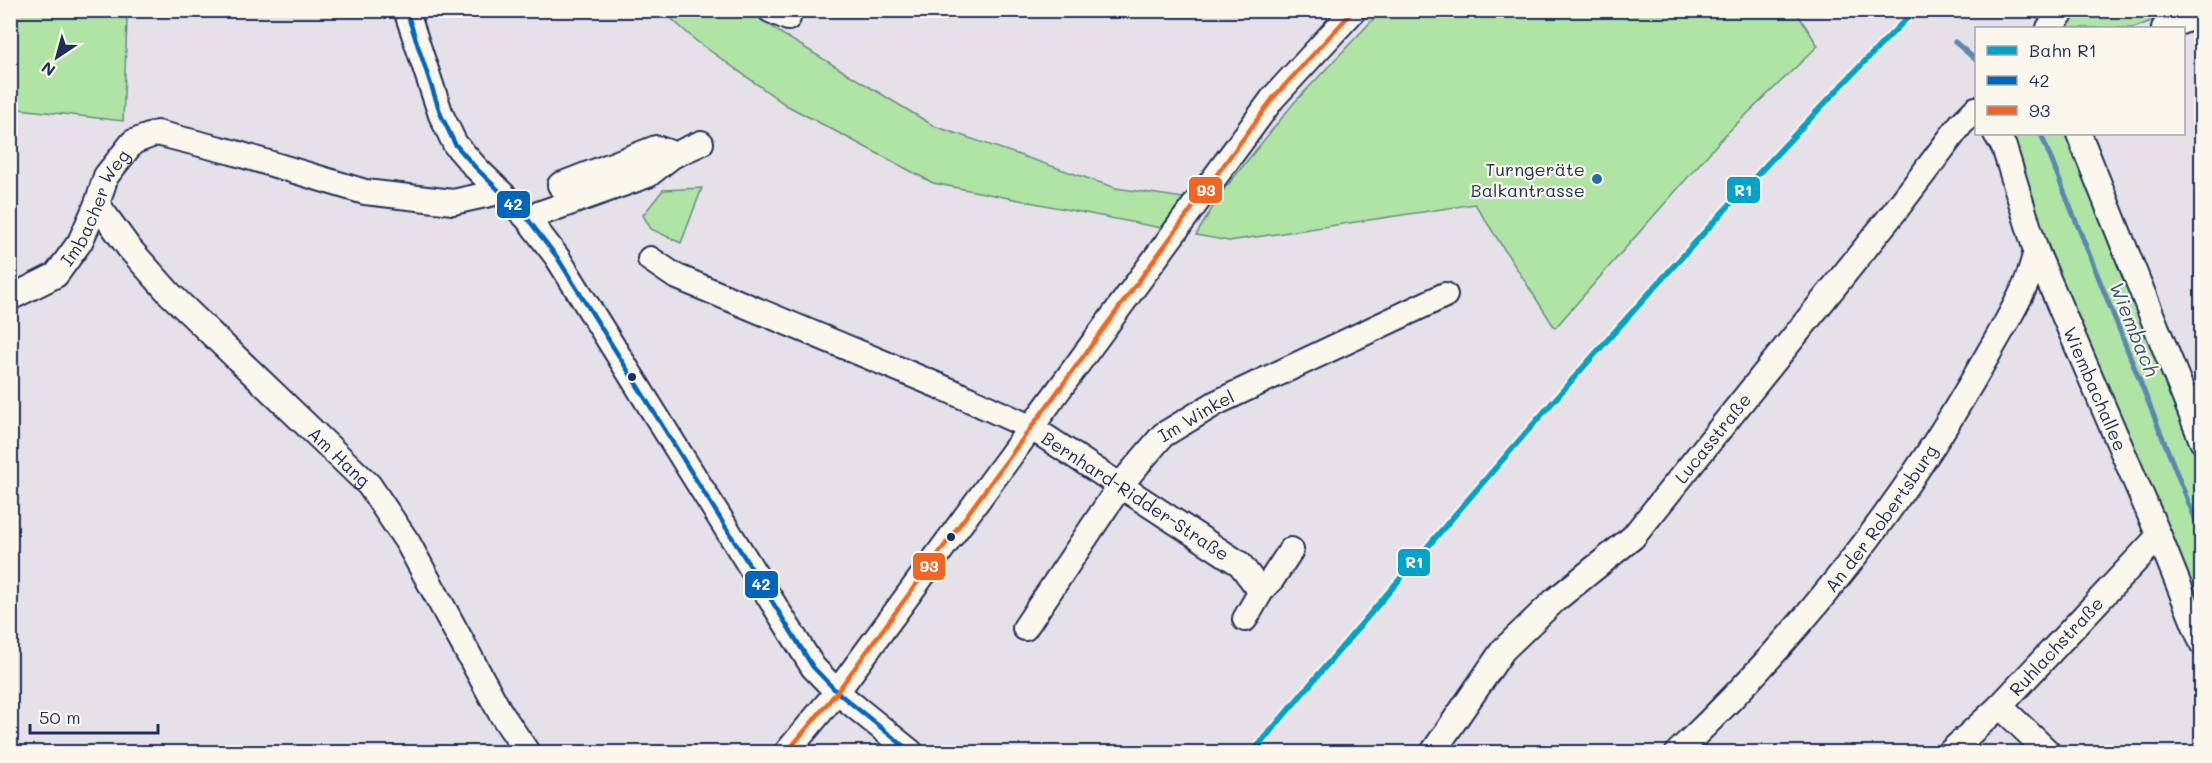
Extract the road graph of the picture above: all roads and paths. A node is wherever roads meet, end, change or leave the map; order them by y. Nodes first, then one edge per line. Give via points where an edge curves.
1 (406, 10) edge
2 (1354, 10) edge
3 (2064, 10) edge
4 (2202, 14) edge
5 (2050, 27) edge
6 (2167, 27) edge
7 (1975, 111) edge
8 (1997, 135) edge
9 (2079, 135) edge
10 (701, 143) dead end
11 (672, 156) junction
12 (560, 185) dead end
13 (499, 192) junction
14 (97, 204) junction
15 (527, 218) junction
16 (2036, 251) junction
17 (650, 259) dead end
18 (1445, 295) dead end
19 (10, 298) edge
20 (1032, 428) junction
21 (2202, 441) edge
22 (1120, 486) junction
23 (2159, 536) junction
24 (1291, 550) dead end
25 (1263, 588) junction
26 (1245, 620) dead end
27 (1025, 628) dead end
28 (2202, 643) edge
29 (837, 692) junction
30 (2000, 706) junction
31 (528, 753) edge
32 (787, 753) edge
33 (912, 753) edge
34 (1433, 753) edge
35 (1678, 753) edge
36 (1950, 753) edge
37 (2048, 753) edge

1 - 13 street via 441,115 455,144
2 - 20 street via 1273,98
3 - 5 street
4 - 6 street
7 - 34 street, Lucasstraße via 1960,124 1895,211 1633,537 1554,601 1503,650
8 - 16 street, Wiembachallee via 2004,147
9 - 21 street
10 - 11 street
11 - 12 street via 656,148
11 - 15 street via 648,175
13 - 14 street, Imbacher Weg via 453,202 365,192 157,133 133,142 106,176
13 - 15 street
14 - 19 street, Imbacher Weg via 80,242 56,276
14 - 31 street, Am Hang via 170,294 369,485 408,543 500,712
15 - 29 street via 557,257 813,667
16 - 23 street, Wiembachallee
16 - 35 street, An der Robertsburg via 2026,285 1990,351 1899,497 1815,605
17 - 20 street, Bernhard-Ridder-Straße via 675,276
18 - 22 street, Im Winkel via 1216,403 1163,435
20 - 22 street, Bernhard-Ridder-Straße
20 - 29 street
22 - 25 street, Bernhard-Ridder-Straße via 1239,564
22 - 27 street, Im Winkel
23 - 28 street, Wiembachallee
23 - 30 street, Ruhlachstraße
24 - 25 street
25 - 26 street
29 - 32 street
29 - 33 street
30 - 36 street, Ruhlachstraße
30 - 37 street

